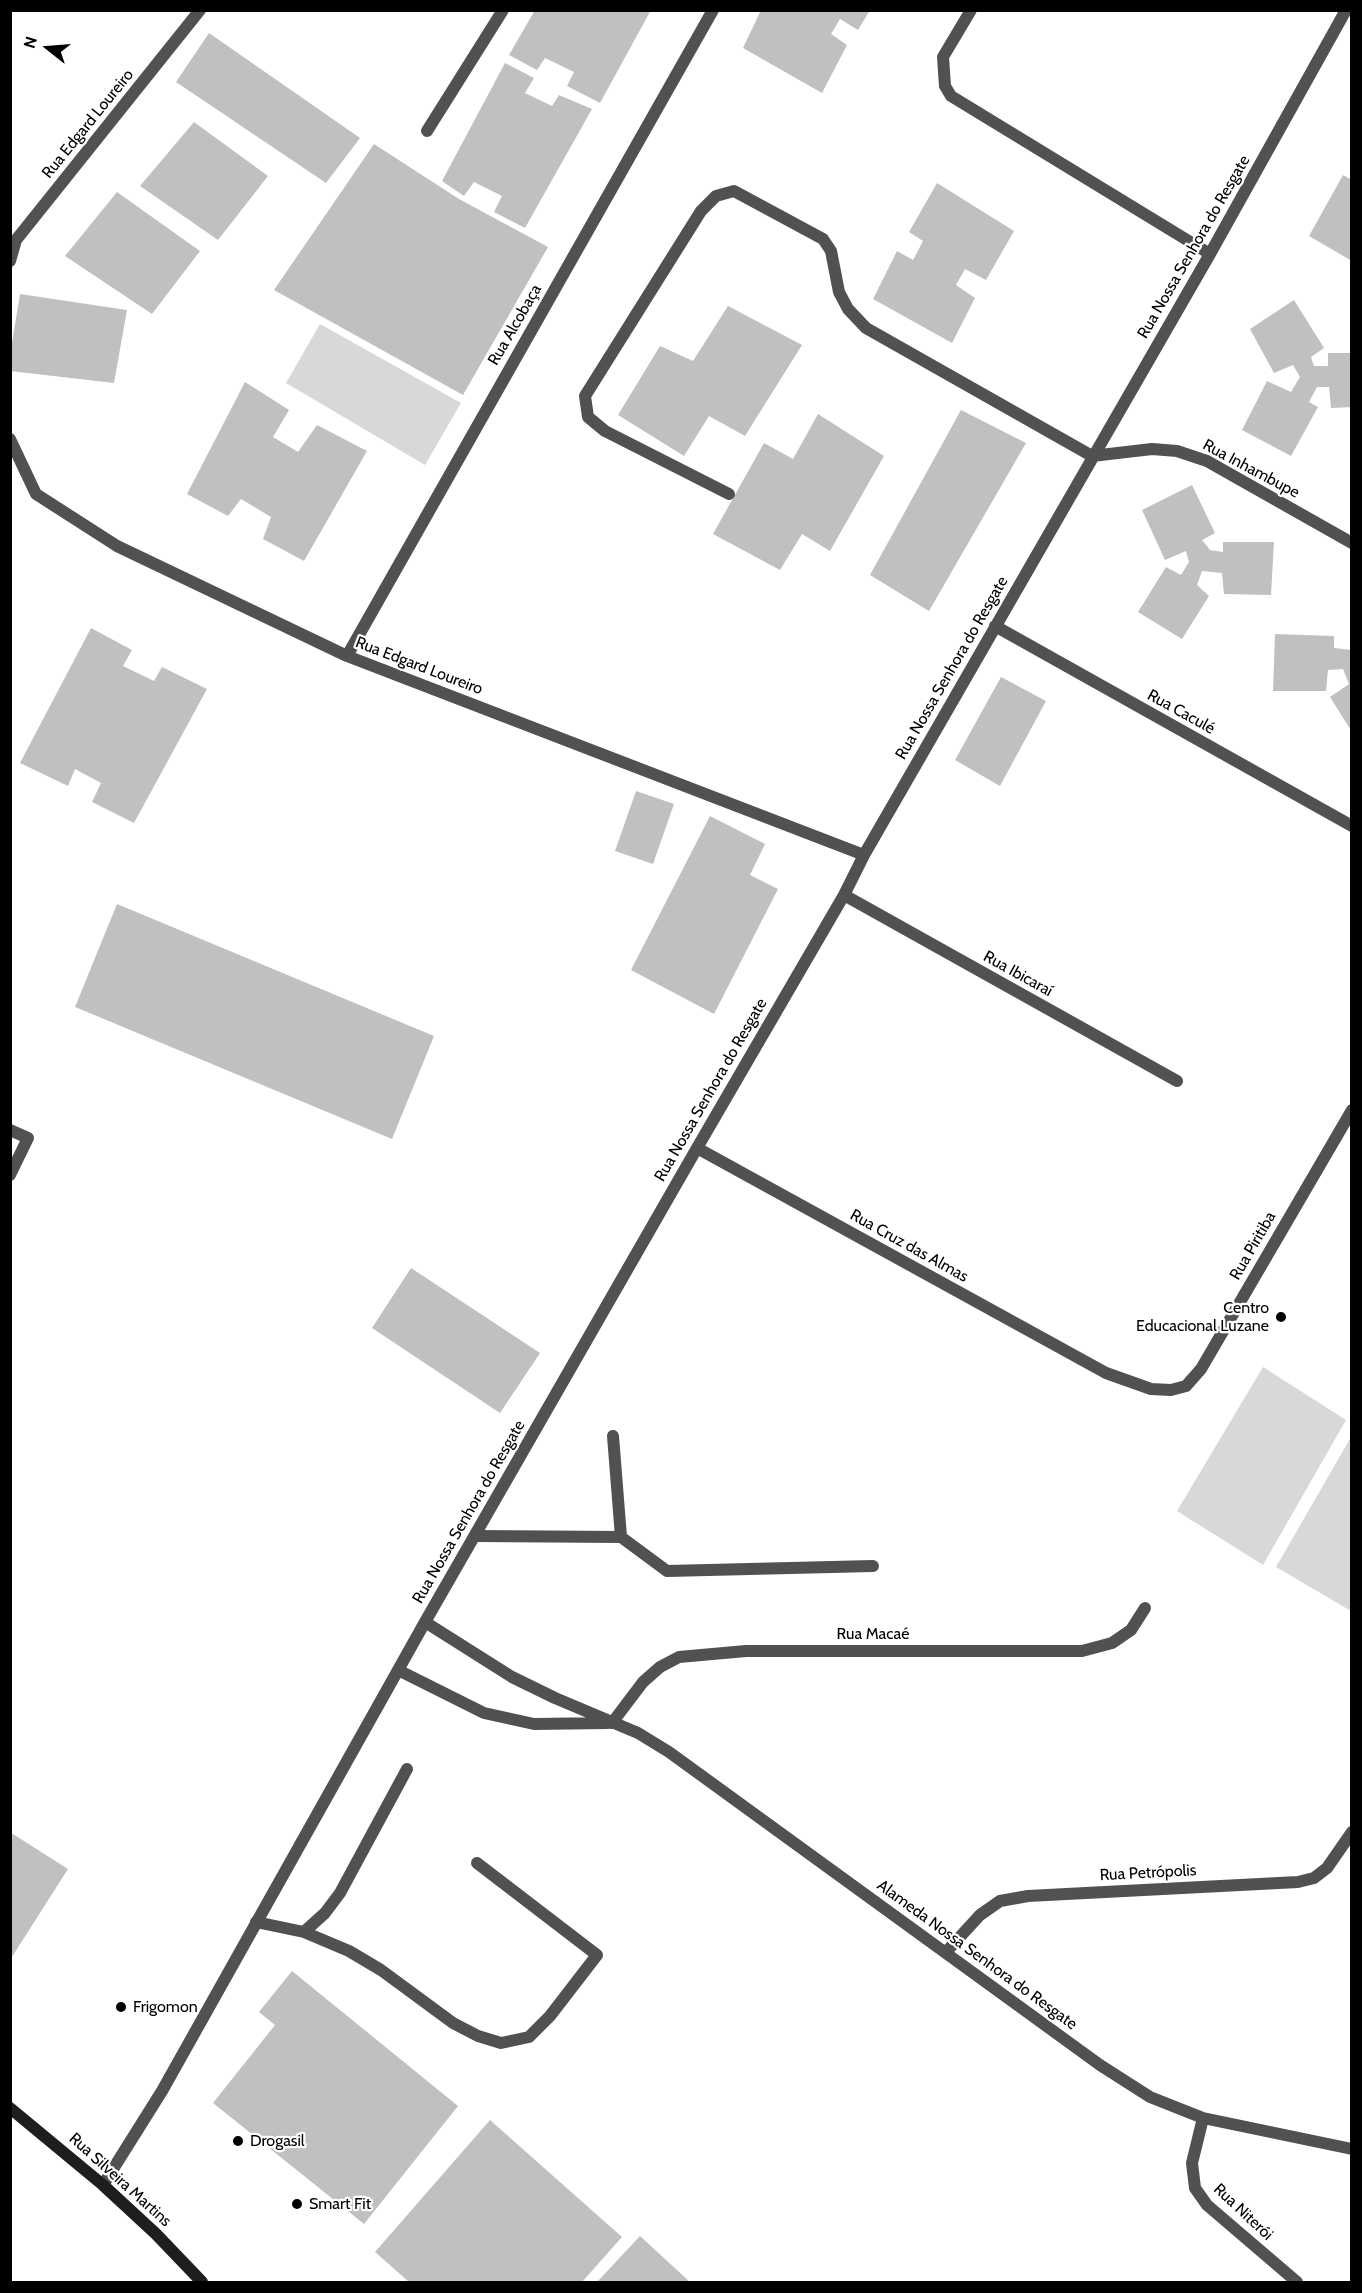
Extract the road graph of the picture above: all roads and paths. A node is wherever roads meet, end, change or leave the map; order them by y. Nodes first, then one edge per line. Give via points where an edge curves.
1 (200, 10) edge
2 (503, 10) edge
3 (713, 10) edge
4 (971, 10) edge
5 (1345, 11) edge
6 (1352, 15) edge
7 (427, 131) dead end
8 (1210, 254) junction
9 (10, 261) edge
10 (10, 439) edge
11 (1092, 456) junction
12 (729, 494) dead end
13 (1352, 543) edge
14 (995, 626) junction
15 (347, 656) junction
16 (1352, 826) edge
17 (864, 855) junction
18 (844, 895) junction
19 (1177, 1081) dead end
20 (1352, 1110) edge
21 (10, 1130) edge
22 (697, 1148) junction
23 (10, 1175) edge
24 (1106, 1373) joint
25 (613, 1436) dead end
26 (474, 1536) junction
27 (621, 1537) junction
28 (873, 1566) dead end
29 (1145, 1608) dead end
30 (425, 1622) junction
31 (398, 1670) junction
32 (612, 1723) junction
33 (407, 1769) dead end
34 (1352, 1832) edge
35 (477, 1863) dead end
36 (256, 1922) junction
37 (304, 1932) junction
38 (946, 1952) junction
39 (10, 2108) edge
40 (1203, 2118) junction
41 (1352, 2149) edge
42 (103, 2185) junction
43 (202, 2283) edge
44 (1297, 2283) edge

1 - 9 street, Rua Edgard Loureiro via 16,240
2 - 7 street
3 - 15 street, Rua Alcobaça
4 - 8 street via 943,57 945,86 951,96
5 - 6 street
5 - 8 street, Rua Nossa Senhora do Resgate
8 - 11 street, Rua Nossa Senhora do Resgate
10 - 15 street, Rua Edgard Loureiro via 36,495 117,546
11 - 12 street via 866,328 839,292 831,251 823,239 734,191 716,196 701,211 585,396 588,417 605,431
11 - 13 street, Rua Inhambupe via 1152,449 1177,451 1207,461
11 - 14 street, Rua Nossa Senhora do Resgate
14 - 16 street, Rua Caculé
14 - 17 street, Rua Nossa Senhora do Resgate
15 - 17 street, Rua Edgard Loureiro
17 - 18 street, Rua Nossa Senhora do Resgate
18 - 19 street, Rua Ibicaraí
18 - 22 street, Rua Nossa Senhora do Resgate
20 - 24 street, Rua Piritiba via 1201,1369 1186,1386 1151,1389
21 - 23 street via 28,1138
22 - 24 street, Rua Cruz das Almas
22 - 26 street, Rua Nossa Senhora do Resgate
25 - 27 street
26 - 27 street
26 - 30 street, Rua Nossa Senhora do Resgate
27 - 28 street via 667,1571
29 - 32 street, Rua Macaé via 1131,1630 1112,1643 1082,1651 746,1651 679,1657 643,1682
30 - 31 street, Rua Nossa Senhora do Resgate
30 - 32 street, Alameda Nossa Senhora do Resgate via 512,1677
31 - 32 street, Alameda Nossa Senhora do Resgate via 484,1713 534,1724
31 - 36 street, Rua Nossa Senhora do Resgate
32 - 38 street, Alameda Nossa Senhora do Resgate via 669,1752
33 - 37 street via 340,1893
34 - 38 street, Rua Petrópolis via 1327,1868 1314,1878 1298,1882 1028,1896 1000,1901 980,1915
35 - 37 street via 597,1954 529,2037 501,2043 478,2036 453,2023 381,1970
36 - 37 street
36 - 42 street, Rua Nossa Senhora do Resgate via 162,2091
38 - 40 street, Alameda Nossa Senhora do Resgate via 1125,2081 1150,2097
39 - 42 main road, Rua Silveira Martins
40 - 41 street, Alameda Nossa Senhora do Resgate
40 - 44 street, Rua Niterói via 1192,2163 1195,2188 1207,2205
42 - 43 main road, Rua Silveira Martins

